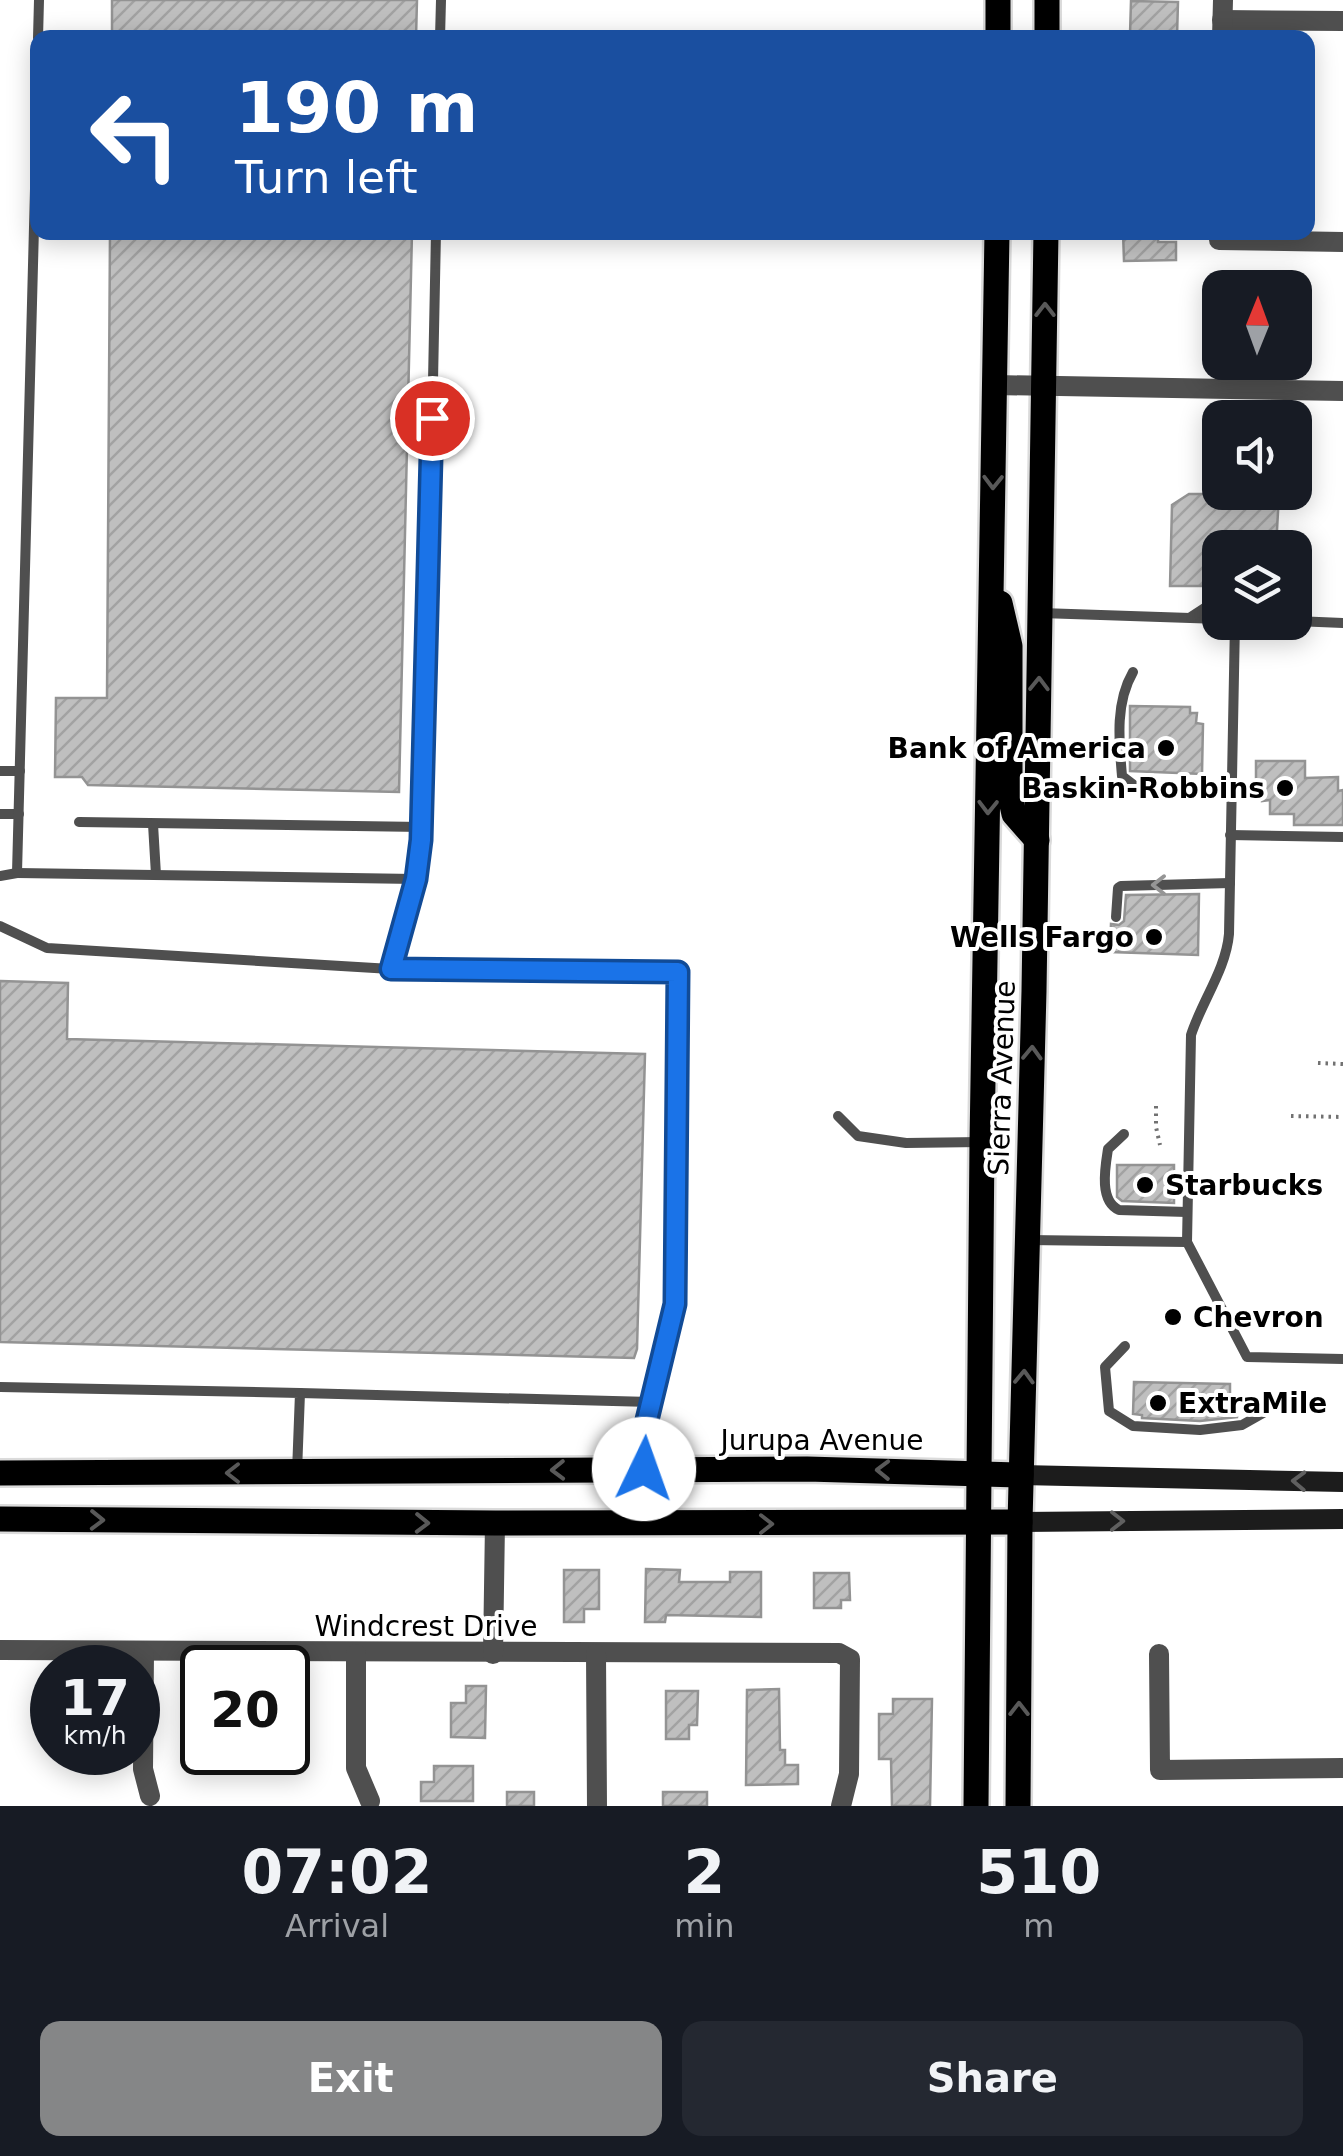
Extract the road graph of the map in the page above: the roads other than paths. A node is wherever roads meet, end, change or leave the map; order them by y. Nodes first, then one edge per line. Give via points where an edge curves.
1 (40, 0) edge
2 (441, 0) edge
3 (998, 0) edge
4 (1048, 0) edge
5 (1222, 19) edge
6 (1343, 21) edge
7 (38, 30) edge
8 (440, 30) edge
9 (998, 30) edge
10 (1047, 30) edge
11 (34, 240) edge
12 (436, 240) edge
13 (997, 240) edge
14 (1046, 240) edge
15 (1302, 240) edge
16 (1343, 242) edge
17 (996, 385) junction
18 (1045, 386) junction
19 (1343, 391) edge
20 (991, 574) junction
21 (1202, 610) edge
22 (1040, 613) junction
23 (1191, 618) junction
24 (1202, 618) edge
25 (1312, 622) edge
26 (1343, 623) edge
27 (1235, 640) edge
28 (1133, 672) dead end
29 (0, 771) edge
30 (20, 771) junction
31 (1231, 788) junction
32 (0, 814) edge
33 (19, 814) junction
34 (80, 822) dead end
35 (153, 824) junction
36 (422, 826) junction
37 (1230, 835) junction
38 (1343, 837) edge
39 (1037, 840) junction
40 (17, 873) junction
41 (156, 875) junction
42 (0, 876) edge
43 (416, 879) junction
44 (1230, 883) junction
45 (1116, 917) dead end
46 (0, 926) edge
47 (391, 969) junction
48 (838, 1116) dead end
49 (1124, 1134) dead end
50 (982, 1142) junction
51 (1187, 1212) junction
52 (1027, 1240) junction
53 (1187, 1242) junction
54 (1125, 1346) dead end
55 (1343, 1359) edge
56 (0, 1387) edge
57 (300, 1392) junction
58 (651, 1402) junction
59 (1266, 1412) dead end
60 (644, 1469) junction
61 (0, 1473) edge
62 (296, 1473) junction
63 (980, 1473) junction
64 (1021, 1475) junction
65 (1343, 1482) edge
66 (0, 1519) edge
67 (1343, 1519) edge
68 (1020, 1522) junction
69 (495, 1523) junction
70 (978, 1524) junction
71 (0, 1650) edge
72 (30, 1650) edge
73 (160, 1652) edge
74 (356, 1654) junction
75 (493, 1654) junction
76 (596, 1654) junction
77 (1160, 1654) dead end
78 (1343, 1768) edge
79 (145, 1775) edge
80 (150, 1796) dead end
81 (370, 1801) dead end
82 (597, 1806) edge
83 (841, 1806) edge
84 (976, 1806) edge
85 (1018, 1806) edge

1 - 7 lane
2 - 8 lane
3 - 9 main road
4 - 10 main road
5 - 6 street
11 - 30 lane
12 - 36 lane
13 - 17 main road, Sierra Avenue
18 -> 14 main road, Sierra Avenue
15 - 16 street
17 - 18 street
17 -> 20 main road, Sierra Avenue
18 - 19 street
18 - 22 main road, Sierra Avenue
20 - 39 main road via 1010,646 1010,796 1014,814
20 -> 50 main road, Sierra Avenue
21 - 23 lane
22 - 23 lane
39 -> 22 main road, Sierra Avenue
23 - 24 lane
25 - 26 lane
27 - 31 lane
28 - 31 lane via 1120,709 1122,776 1135,786
29 - 30 lane
30 - 33 lane
31 - 37 lane
32 - 33 lane
33 - 40 lane
34 - 35 lane
35 - 36 lane
35 - 41 lane
36 - 43 lane
37 - 38 lane
37 - 44 lane
52 -> 39 main road, Sierra Avenue
40 - 41 lane
40 - 42 lane
41 - 43 lane
43 - 47 lane
44 -> 45 lane via 1121,886
44 - 51 lane via 1228,949 1190,1035
46 - 47 lane via 47,948
47 - 58 lane via 678,972 675,1304
48 - 50 lane via 858,1136
49 - 51 lane via 1108,1149 1106,1198 1112,1207
50 - 63 main road, Sierra Avenue
51 - 53 lane
52 - 53 lane
64 -> 52 main road, Sierra Avenue
53 - 55 lane via 1247,1358
54 - 59 lane via 1105,1367 1109,1411 1133,1426 1200,1430 1242,1425
56 - 57 lane
57 - 58 lane
57 - 62 lane
58 - 60 lane
60 -> 62 main road, Jurupa Avenue
63 -> 60 main road, Jurupa Avenue
62 -> 61 main road, Jurupa Avenue
63 - 64 main road, Jurupa Avenue
63 - 70 main road, Sierra Avenue
65 -> 64 main road, Jurupa Avenue
64 - 68 main road, Sierra Avenue
66 -> 69 main road
68 -> 67 main road
68 - 70 main road
85 -> 68 main road, Sierra Avenue
69 -> 70 main road
69 - 75 street
70 - 84 main road, Sierra Avenue
71 - 72 street, Windcrest Drive
73 - 74 street, Windcrest Drive
74 - 75 street, Windcrest Drive
74 - 81 street via 356,1768
75 - 76 street, Windcrest Drive
76 - 82 street
76 - 83 street, Windcrest Drive via 834,1653 850,1659 849,1774
77 - 78 street via 1160,1770
79 - 80 street

